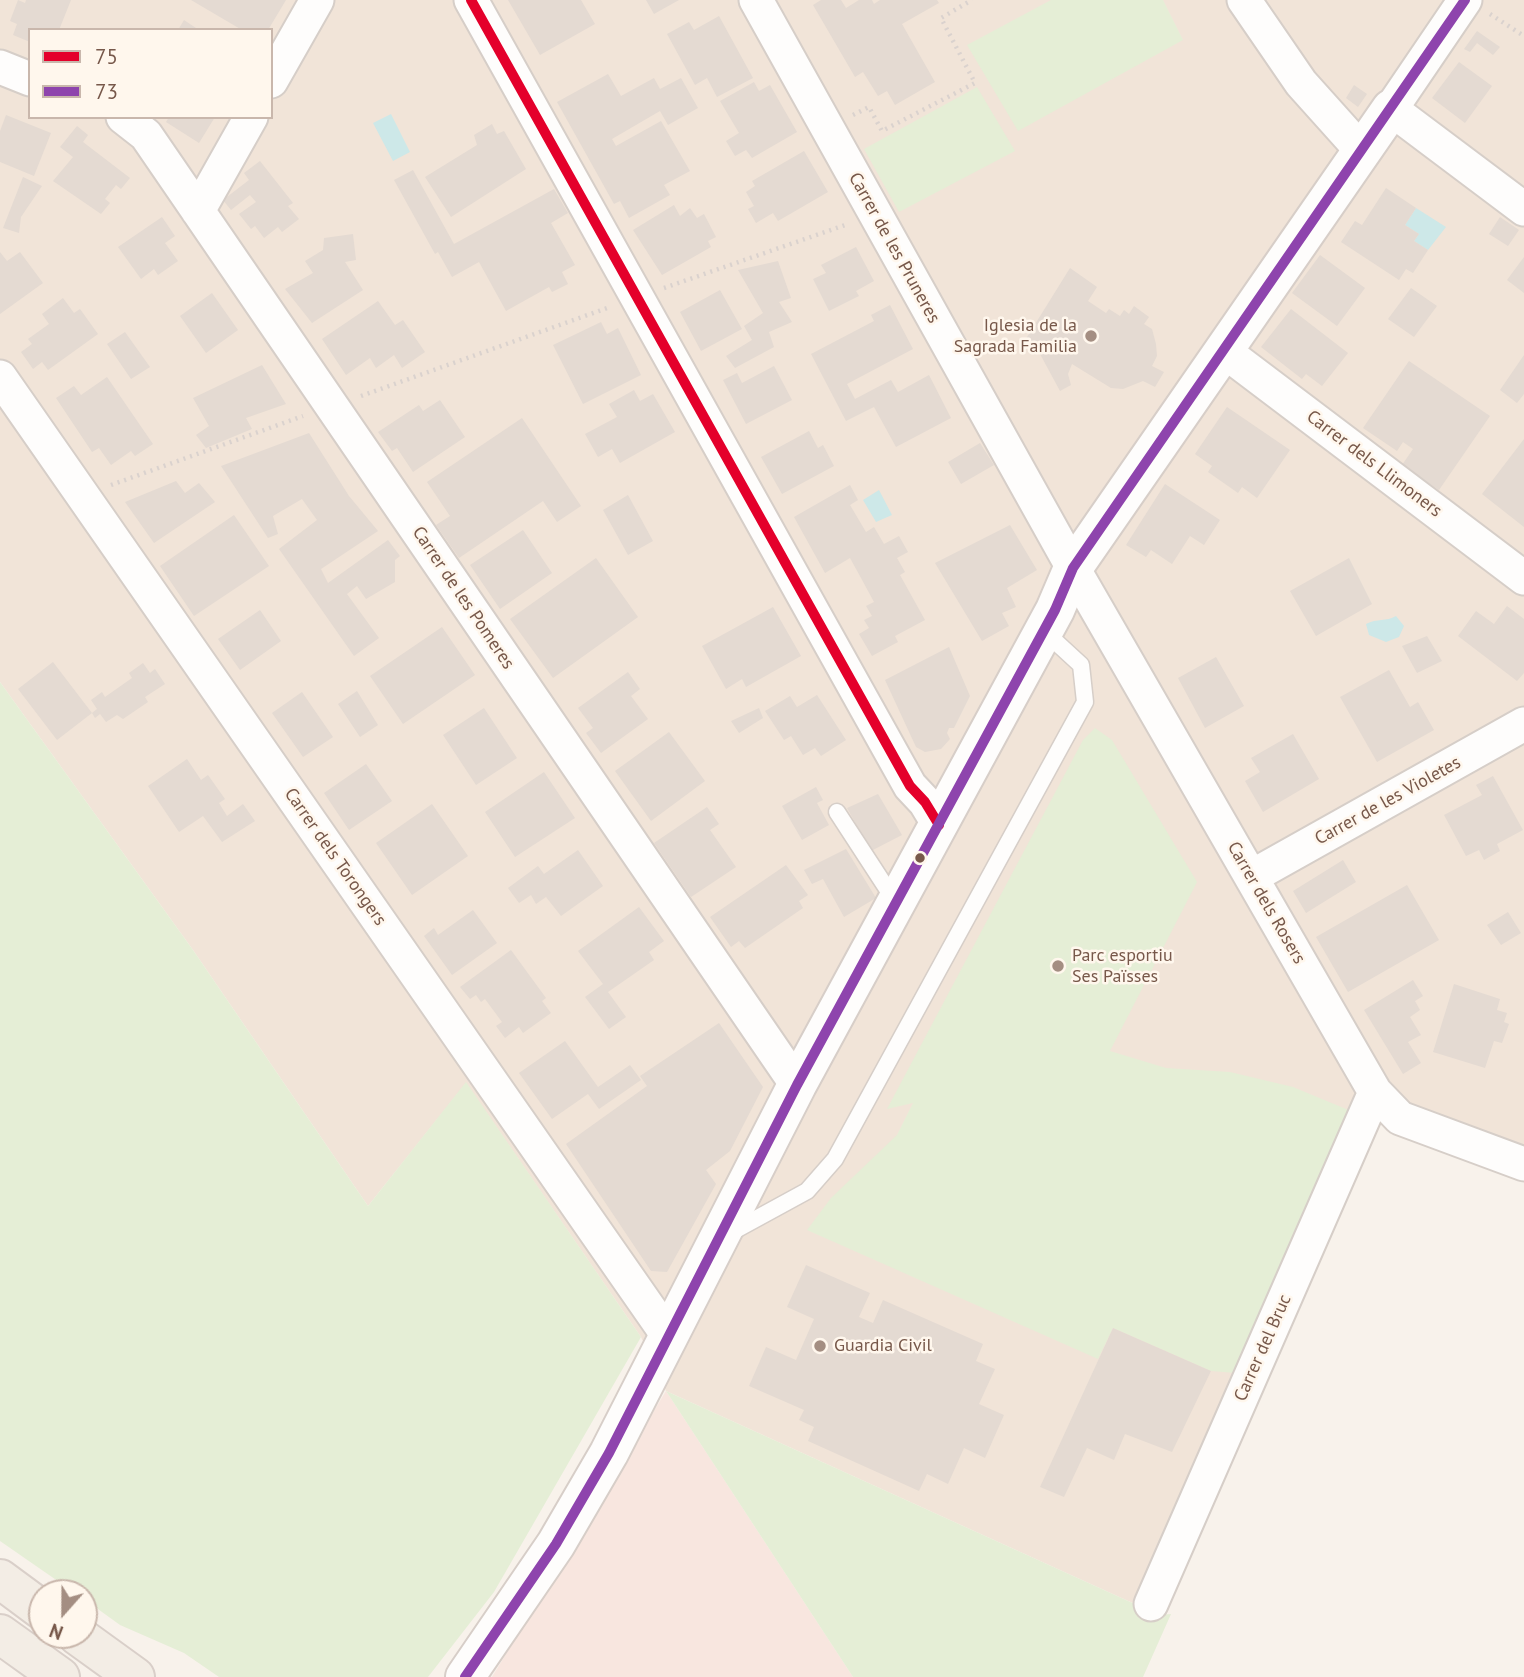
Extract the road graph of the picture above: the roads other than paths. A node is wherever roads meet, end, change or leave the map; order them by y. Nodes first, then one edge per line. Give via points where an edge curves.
1 (317, 0) edge
2 (471, 0) edge
3 (756, 0) edge
4 (1244, 0) edge
5 (1472, 4) edge
6 (0, 67) edge
7 (273, 77) edge
8 (28, 78) edge
9 (1391, 109) junction
10 (126, 119) edge
11 (250, 119) edge
12 (1362, 151) junction
13 (1524, 209) edge
14 (198, 211) junction
15 (1224, 351) junction
16 (0, 377) edge
17 (1073, 568) junction
18 (1524, 578) edge
19 (1044, 631) junction
20 (1524, 724) edge
21 (837, 812) dead end
22 (939, 825) junction
23 (1251, 877) junction
24 (896, 903) junction
25 (797, 1085) junction
26 (1375, 1092) junction
27 (1524, 1164) edge
28 (719, 1239) junction
29 (669, 1337) junction
30 (0, 1579) edge
31 (28, 1599) edge
32 (1151, 1604) dead end
33 (0, 1634) edge
34 (96, 1649) edge
35 (60, 1677) edge
36 (135, 1677) edge
37 (464, 1677) edge

1 - 7 street
2 - 22 street via 909,786
3 - 17 street, Carrer de les Pruneres
4 - 12 street via 1301,83
5 - 9 street
6 - 8 street
9 - 12 street
9 - 13 street
10 - 14 street, Carrer de les Pomeres via 146,135
11 - 14 street
12 - 15 street
14 - 25 street, Carrer de les Pomeres
15 - 17 street
15 - 18 street, Carrer dels Llimoners
16 - 29 street, Carrer dels Torongers
17 - 19 street
17 - 23 street, Carrer dels Rosers
19 - 22 street
19 - 28 lane via 1081,665 1085,702 835,1159 807,1191
20 - 23 street, Carrer de les Violetes
21 - 24 lane
22 - 24 street
23 - 26 street, Carrer dels Rosers
24 - 25 street
25 - 28 street
26 - 27 street, Carrer dels Rosers via 1400,1118
26 - 32 street, Carrer del Bruc
28 - 29 street
29 - 37 street via 556,1544
30 - 31 main road
33 - 35 main road
34 - 36 main road

